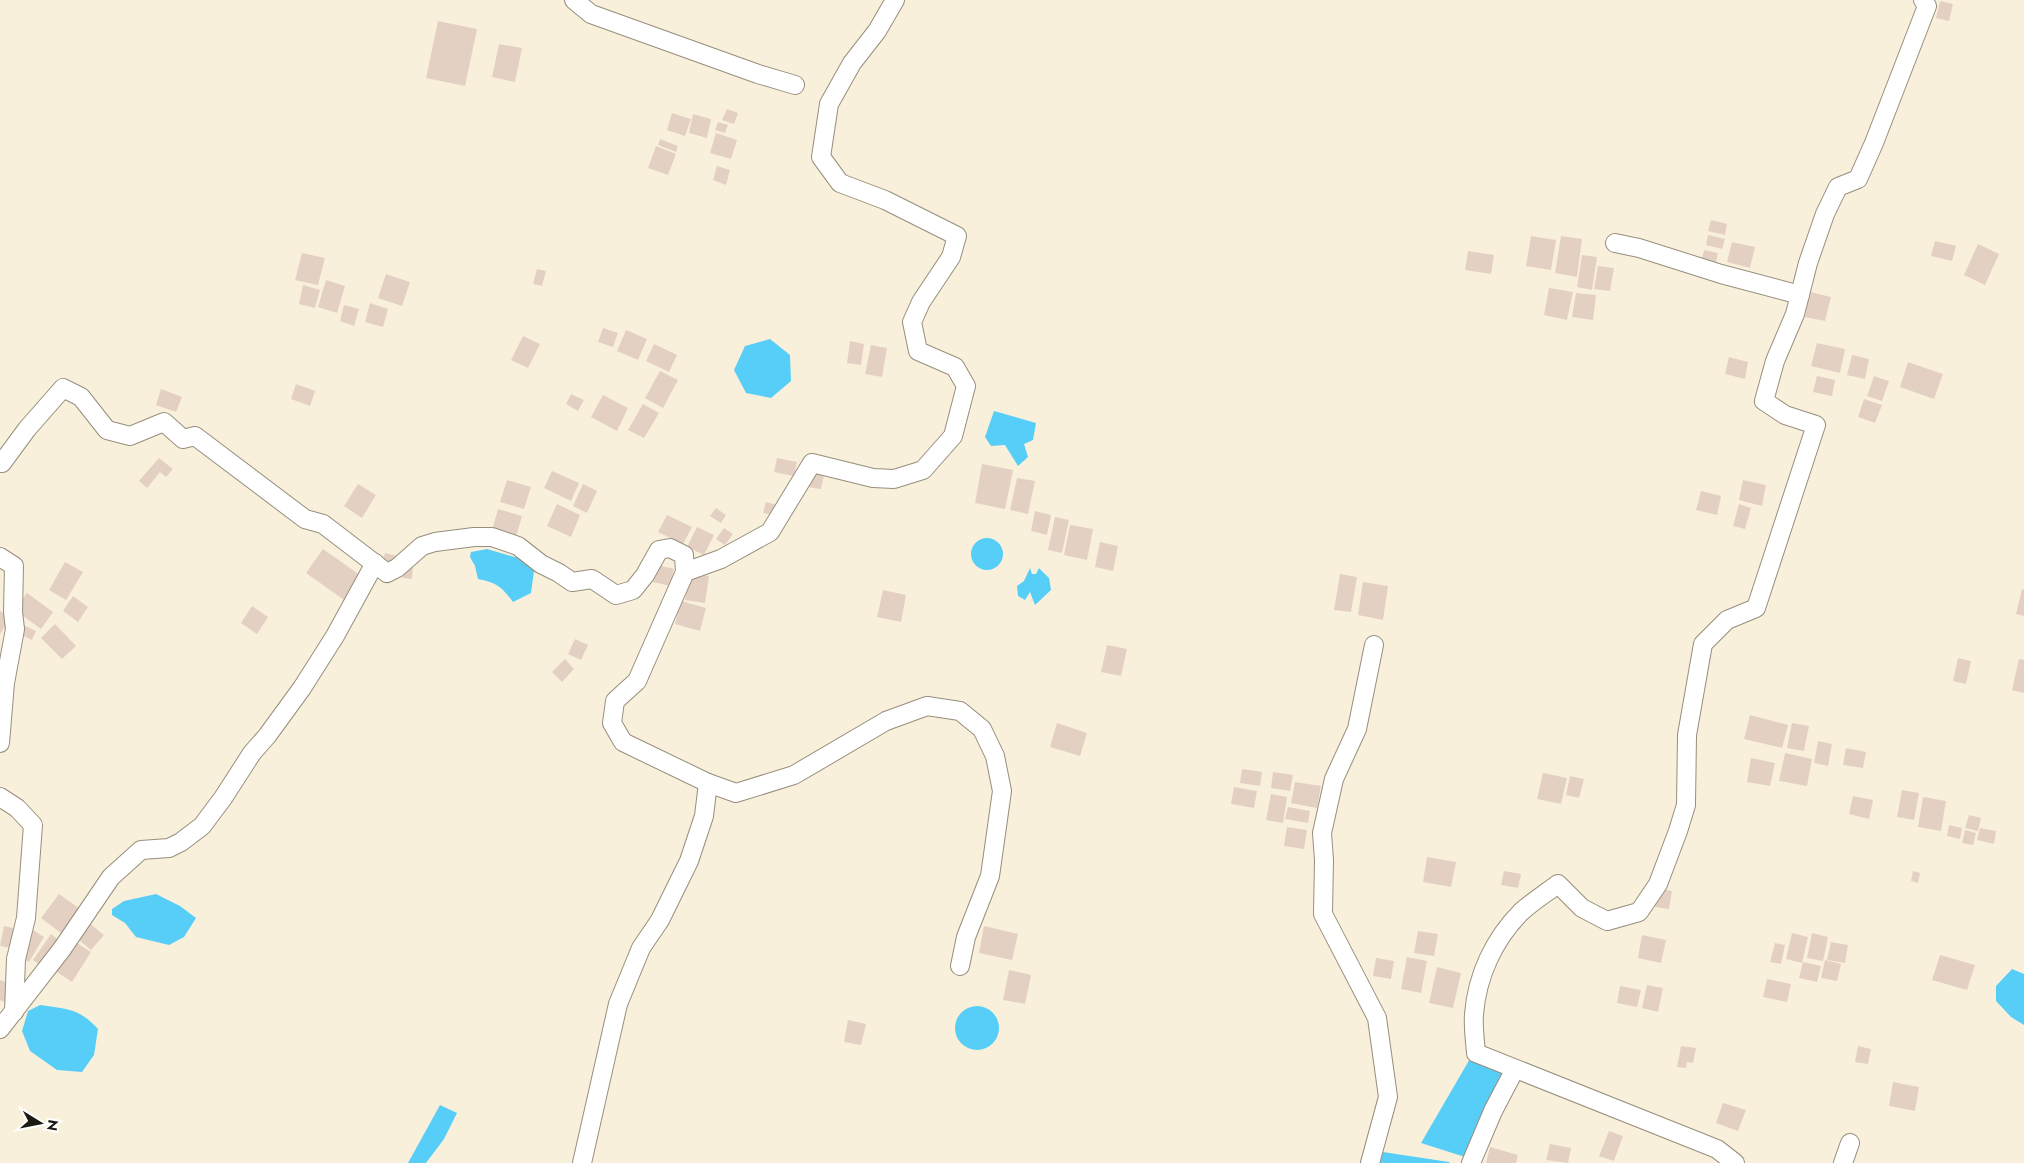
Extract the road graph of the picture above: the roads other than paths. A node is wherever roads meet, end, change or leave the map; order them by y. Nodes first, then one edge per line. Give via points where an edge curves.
1 (574, 0) edge
2 (895, 0) edge
3 (1923, 0) edge
4 (795, 85) dead end
5 (1615, 243) dead end
6 (1800, 294) junction
7 (0, 463) edge
8 (0, 557) edge
9 (375, 563) junction
10 (685, 572) junction
11 (1374, 645) dead end
12 (0, 743) edge
13 (708, 783) junction
14 (0, 797) edge
15 (960, 966) dead end
16 (14, 1013) junction
17 (0, 1029) edge
18 (1515, 1069) junction
19 (1850, 1143) dead end
20 (582, 1163) edge
21 (1370, 1163) edge
22 (1471, 1163) edge
23 (1735, 1163) edge
24 (1844, 1163) edge

1 - 4 street via 591,14
2 - 10 street via 877,31 852,63 829,104 821,157 840,183 885,200 956,236 951,257 921,302 912,322 918,351 955,367 966,386 952,436 923,470 894,478 873,478 812,463 770,532 721,559
3 - 6 street via 1927,6 1874,143 1858,179 1838,187 1822,222
5 - 6 street
6 - 18 street via 1764,401 1785,415 1816,425 1756,608 1727,620 1703,644 1687,735 1686,805 1678,831 1658,884 1638,912 1607,921 1582,908 1558,884 1521,912 1494,947 1478,989 1474,1015 1476,1053
7 - 9 street via 63,388 81,397 107,430 130,436 164,422 183,439 195,436 305,519 323,524
8 - 12 street via 14,566 15,629 5,683
9 - 10 street via 387,572 397,568 422,546 492,537 518,546 572,582 592,579 616,595 633,590 659,550 670,548 684,555
9 - 16 street via 302,688 202,826 169,848 141,850 111,877
10 - 13 street via 637,681 615,701 612,723 623,742
11 - 21 street via 1357,729 1334,779 1322,833 1323,914 1377,1018 1388,1097
13 - 15 street via 736,793 794,775 886,721 927,706 960,711 982,729 995,756 1002,791 990,876 966,937
13 - 20 street via 704,816 690,861 660,920 641,948 618,1004
14 - 16 street via 17,808 33,825 26,918 16,959
16 - 17 street
18 - 22 street
18 - 23 street via 1717,1149
19 - 24 street

